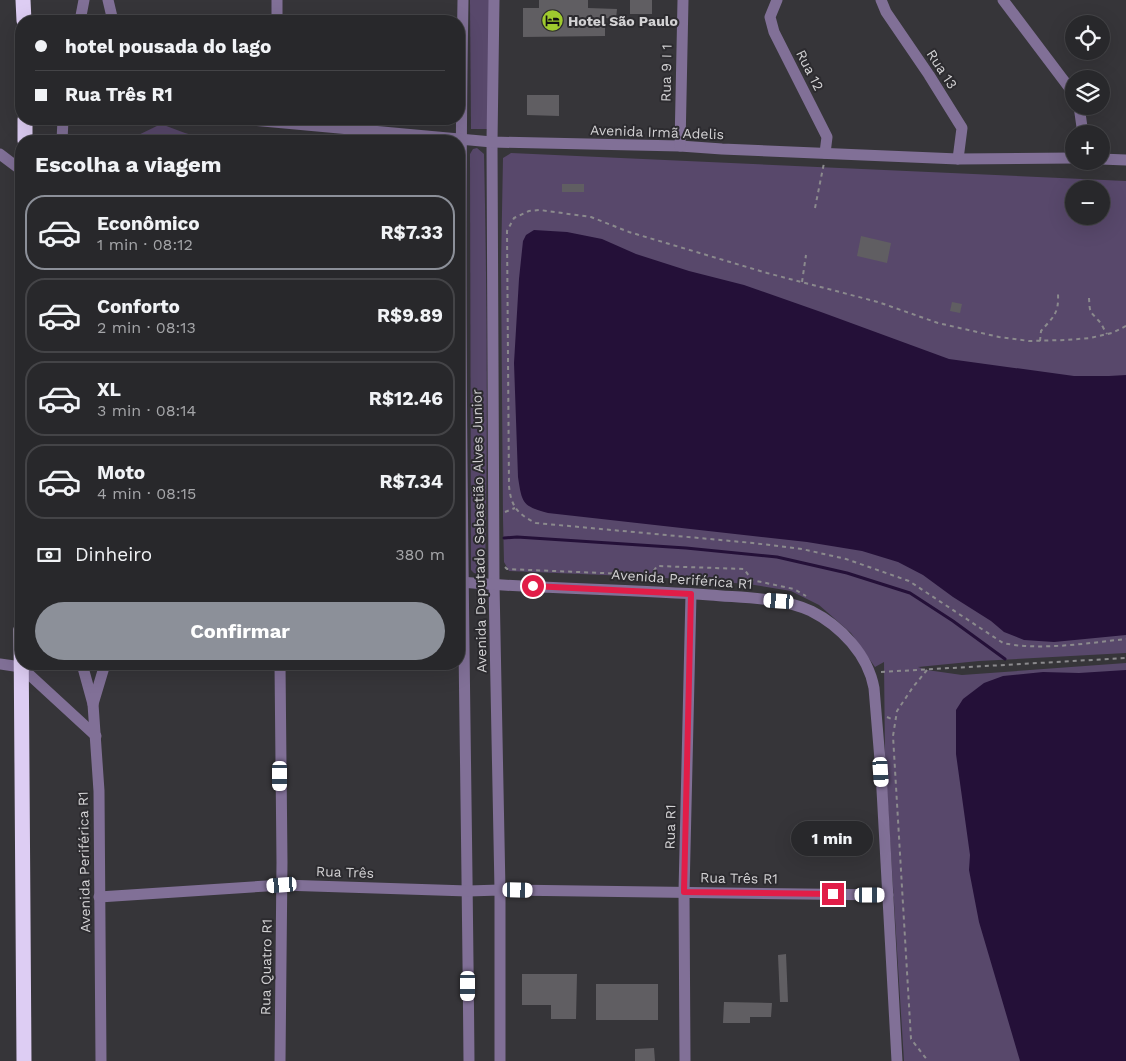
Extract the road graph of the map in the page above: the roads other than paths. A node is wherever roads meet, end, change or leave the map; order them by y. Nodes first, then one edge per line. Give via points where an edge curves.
1 (23, 0) edge
2 (84, 0) edge
3 (108, 0) edge
4 (276, 0) edge
5 (463, 0) edge
6 (494, 0) edge
7 (682, 0) edge
8 (778, 0) edge
9 (881, 0) edge
10 (1003, 0) edge
11 (24, 15) edge
12 (81, 15) edge
13 (112, 15) edge
14 (277, 15) edge
15 (463, 15) edge
16 (1065, 82) edge
17 (316, 125) edge
18 (413, 135) edge
19 (465, 140) edge
20 (492, 142) junction
21 (680, 146) junction
22 (825, 153) junction
23 (0, 154) edge
24 (1065, 156) edge
25 (958, 159) junction
26 (1110, 159) edge
27 (1126, 160) edge
28 (15, 165) edge
29 (465, 582) edge
30 (494, 584) junction
31 (691, 594) junction
32 (0, 664) edge
33 (15, 666) edge
34 (21, 670) edge
35 (24, 670) edge
36 (84, 670) edge
37 (103, 670) edge
38 (280, 670) edge
39 (463, 670) edge
40 (93, 704) junction
41 (96, 736) junction
42 (282, 885) junction
43 (500, 890) junction
44 (468, 891) junction
45 (684, 892) junction
46 (888, 895) junction
47 (99, 897) junction
48 (24, 1061) edge
49 (101, 1061) edge
50 (280, 1061) edge
51 (469, 1061) edge
52 (500, 1061) edge
53 (685, 1061) edge
54 (897, 1061) edge

1 - 11 highway
2 - 12 street
3 - 13 street
4 - 14 street
5 - 15 street, Avenida Deputado Sebastião Alves Junior
6 - 20 street, Avenida Deputado Sebastião Alves Junior
7 - 21 street, Rua 9 I 1
8 - 22 street, Rua 12 via 770,17 774,32 827,136
9 - 25 street, Rua 13 via 962,128
10 - 16 street
17 - 18 street, Avenida Irmã Adelis
19 - 20 street, Avenida Irmã Adelis
20 - 21 street, Avenida Irmã Adelis
20 - 30 street, Avenida Deputado Sebastião Alves Junior
21 - 22 street, Avenida Irmã Adelis
22 - 25 street, Avenida Irmã Adelis
23 - 28 street
24 - 25 street, Avenida Irmã Adelis
26 - 27 street
29 - 30 street, Avenida Periférica R1
30 - 31 street, Avenida Periférica R1
30 - 43 street, Avenida Deputado Sebastião Alves Junior
31 - 45 street, Rua R1
31 - 46 street, Avenida Periférica R1 via 779,601 811,611 838,629 862,657 872,677
32 - 33 street
34 - 48 highway
35 - 41 street
36 - 40 street, Avenida Periférica R1
37 - 40 street
38 - 42 street, Rua Quatro R1
39 - 44 street, Avenida Deputado Sebastião Alves Junior
40 - 41 street, Avenida Periférica R1
41 - 47 street, Avenida Periférica R1
42 - 44 street, Rua Três
42 - 47 street, Rua Três
42 - 50 street, Rua Quatro R1
43 - 44 street, Rua Três
43 - 45 street, Rua Três R1
43 - 52 street, Avenida Deputado Sebastião Alves Junior
44 - 51 street, Avenida Deputado Sebastião Alves Junior
45 - 46 street, Rua Três R1
45 - 53 street, Rua R1
46 - 54 street, Avenida Periférica R1
47 - 49 street, Avenida Periférica R1

